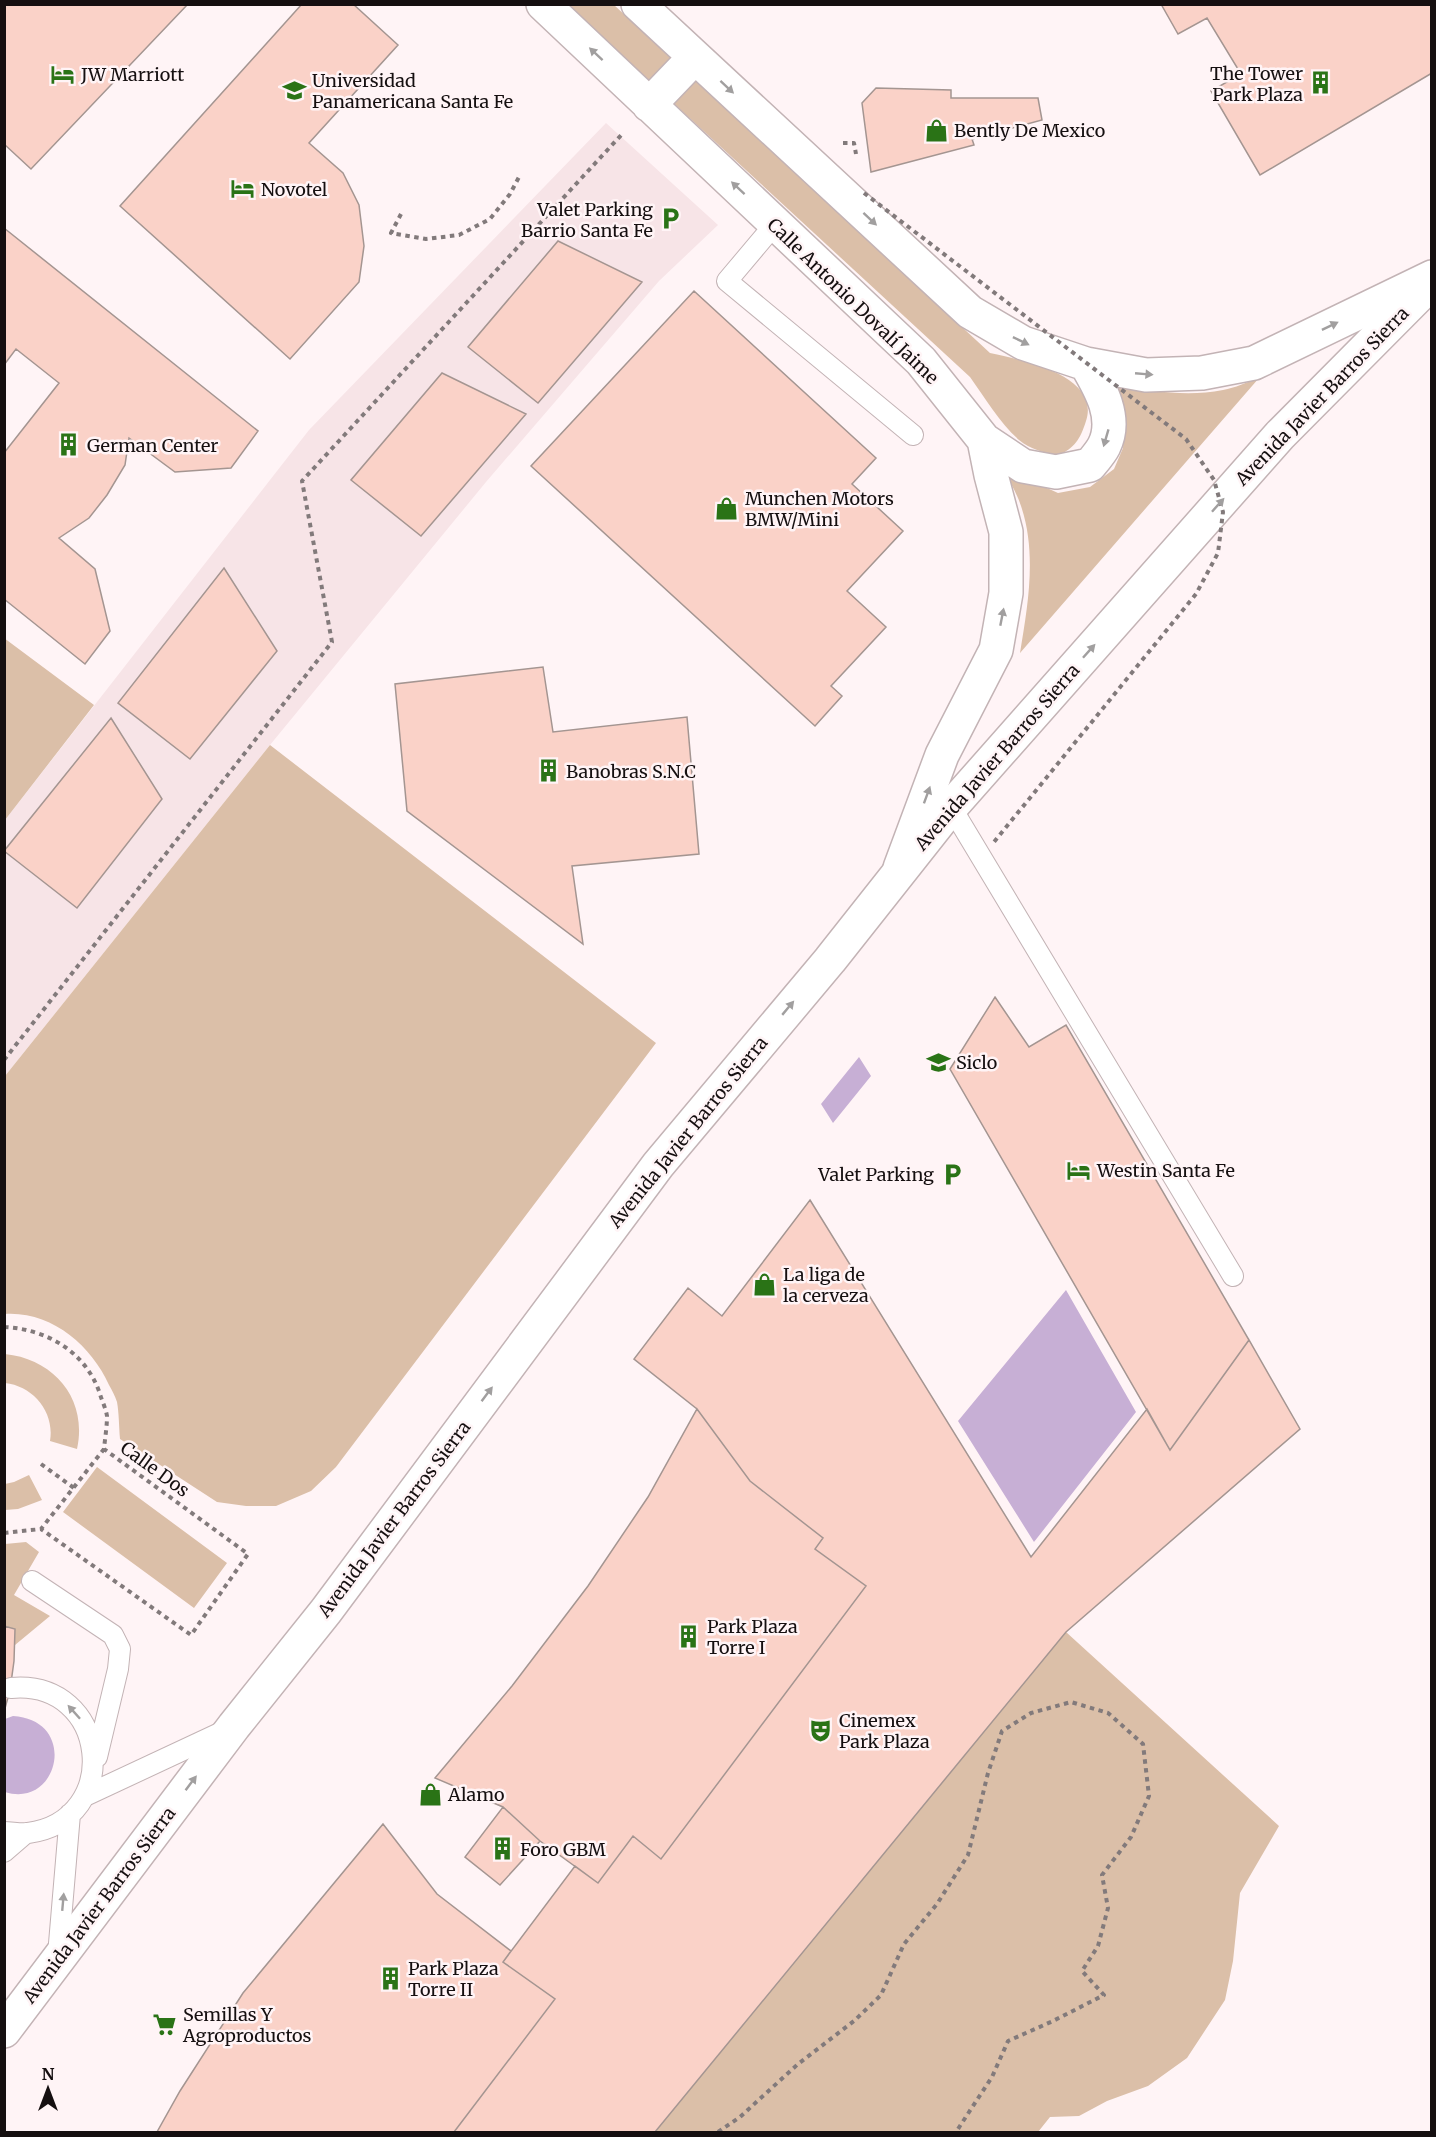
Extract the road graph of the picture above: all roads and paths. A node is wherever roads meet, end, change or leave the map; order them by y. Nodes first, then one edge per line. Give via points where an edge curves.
1 (543, 4) edge
2 (638, 4) edge
3 (695, 57) junction
4 (649, 105) junction
5 (519, 177) dead end
6 (864, 193) dead end
7 (401, 214) dead end
8 (775, 224) junction
9 (1431, 277) edge
10 (1431, 282) edge
11 (1086, 364) junction
12 (913, 435) dead end
13 (984, 440) junction
14 (951, 807) junction
15 (994, 842) dead end
16 (899, 870) junction
17 (4, 1060) edge
18 (1233, 1276) dead end
19 (4, 1327) edge
20 (104, 1449) junction
21 (41, 1464) dead end
22 (74, 1488) junction
23 (41, 1529) junction
24 (4, 1533) edge
25 (32, 1581) dead end
26 (11, 1688) dead end
27 (234, 1726) junction
28 (93, 1772) junction
29 (85, 1796) junction
30 (70, 1814) junction
31 (4, 1832) edge
32 (26, 1833) junction
33 (4, 1852) edge
34 (58, 1960) junction
35 (4, 2031) edge
36 (718, 2133) edge
37 (956, 2133) edge

4 -> 1 street, Calle Antonio Dovalí Jaime
2 - 3 street
3 - 4 street
3 -> 11 street via 970,312 1023,343
8 -> 4 street, Calle Antonio Dovalí Jaime
4 - 17 path via 302,481 332,642
5 - 7 path via 490,219 459,234 426,239 391,232
6 - 15 path, bridge via 1186,439 1214,480 1223,512 1218,554 1196,594
8 - 12 lane via 727,281
8 - 13 street, Calle Antonio Dovalí Jaime via 921,362
11 -> 9 street via 1146,375 1202,373 1254,363
14 -> 10 street, Avenida Javier Barros Sierra via 1280,435
11 -> 13 street via 1102,391 1110,421 1105,445 1090,465 1056,472 1023,466
16 -> 13 street, Calle Antonio Dovalí Jaime via 942,755 996,650 1006,593 1006,532
14 - 16 street, Avenida Javier Barros Sierra
14 - 18 lane
27 -> 16 street, Avenida Javier Barros Sierra via 326,1611 658,1165 830,960
19 - 20 path, Calle Dos via 24,1328 50,1337 74,1353 96,1381 107,1415
20 - 22 path
20 - 23 path, Calle Dos via 248,1554 191,1635
21 - 22 path
22 - 23 path
23 - 24 path
25 - 28 lane via 113,1635 120,1649
28 -> 26 lane via 93,1748 85,1724 70,1706 49,1692 26,1686
27 - 29 lane
34 -> 27 street, Avenida Javier Barros Sierra
28 - 29 lane
29 - 30 lane
30 - 32 lane via 50,1827
34 -> 30 lane
31 - 32 lane
32 - 33 lane
34 - 35 street, Avenida Javier Barros Sierra
36 - 37 path via 881,1995 903,1944 937,1904 968,1855 1002,1731 1031,1713 1071,1702 1108,1713 1143,1744 1149,1796 1131,1837 1102,1875 1108,1908 1098,1946 1082,1971 1104,1995 1008,2041 992,2077

